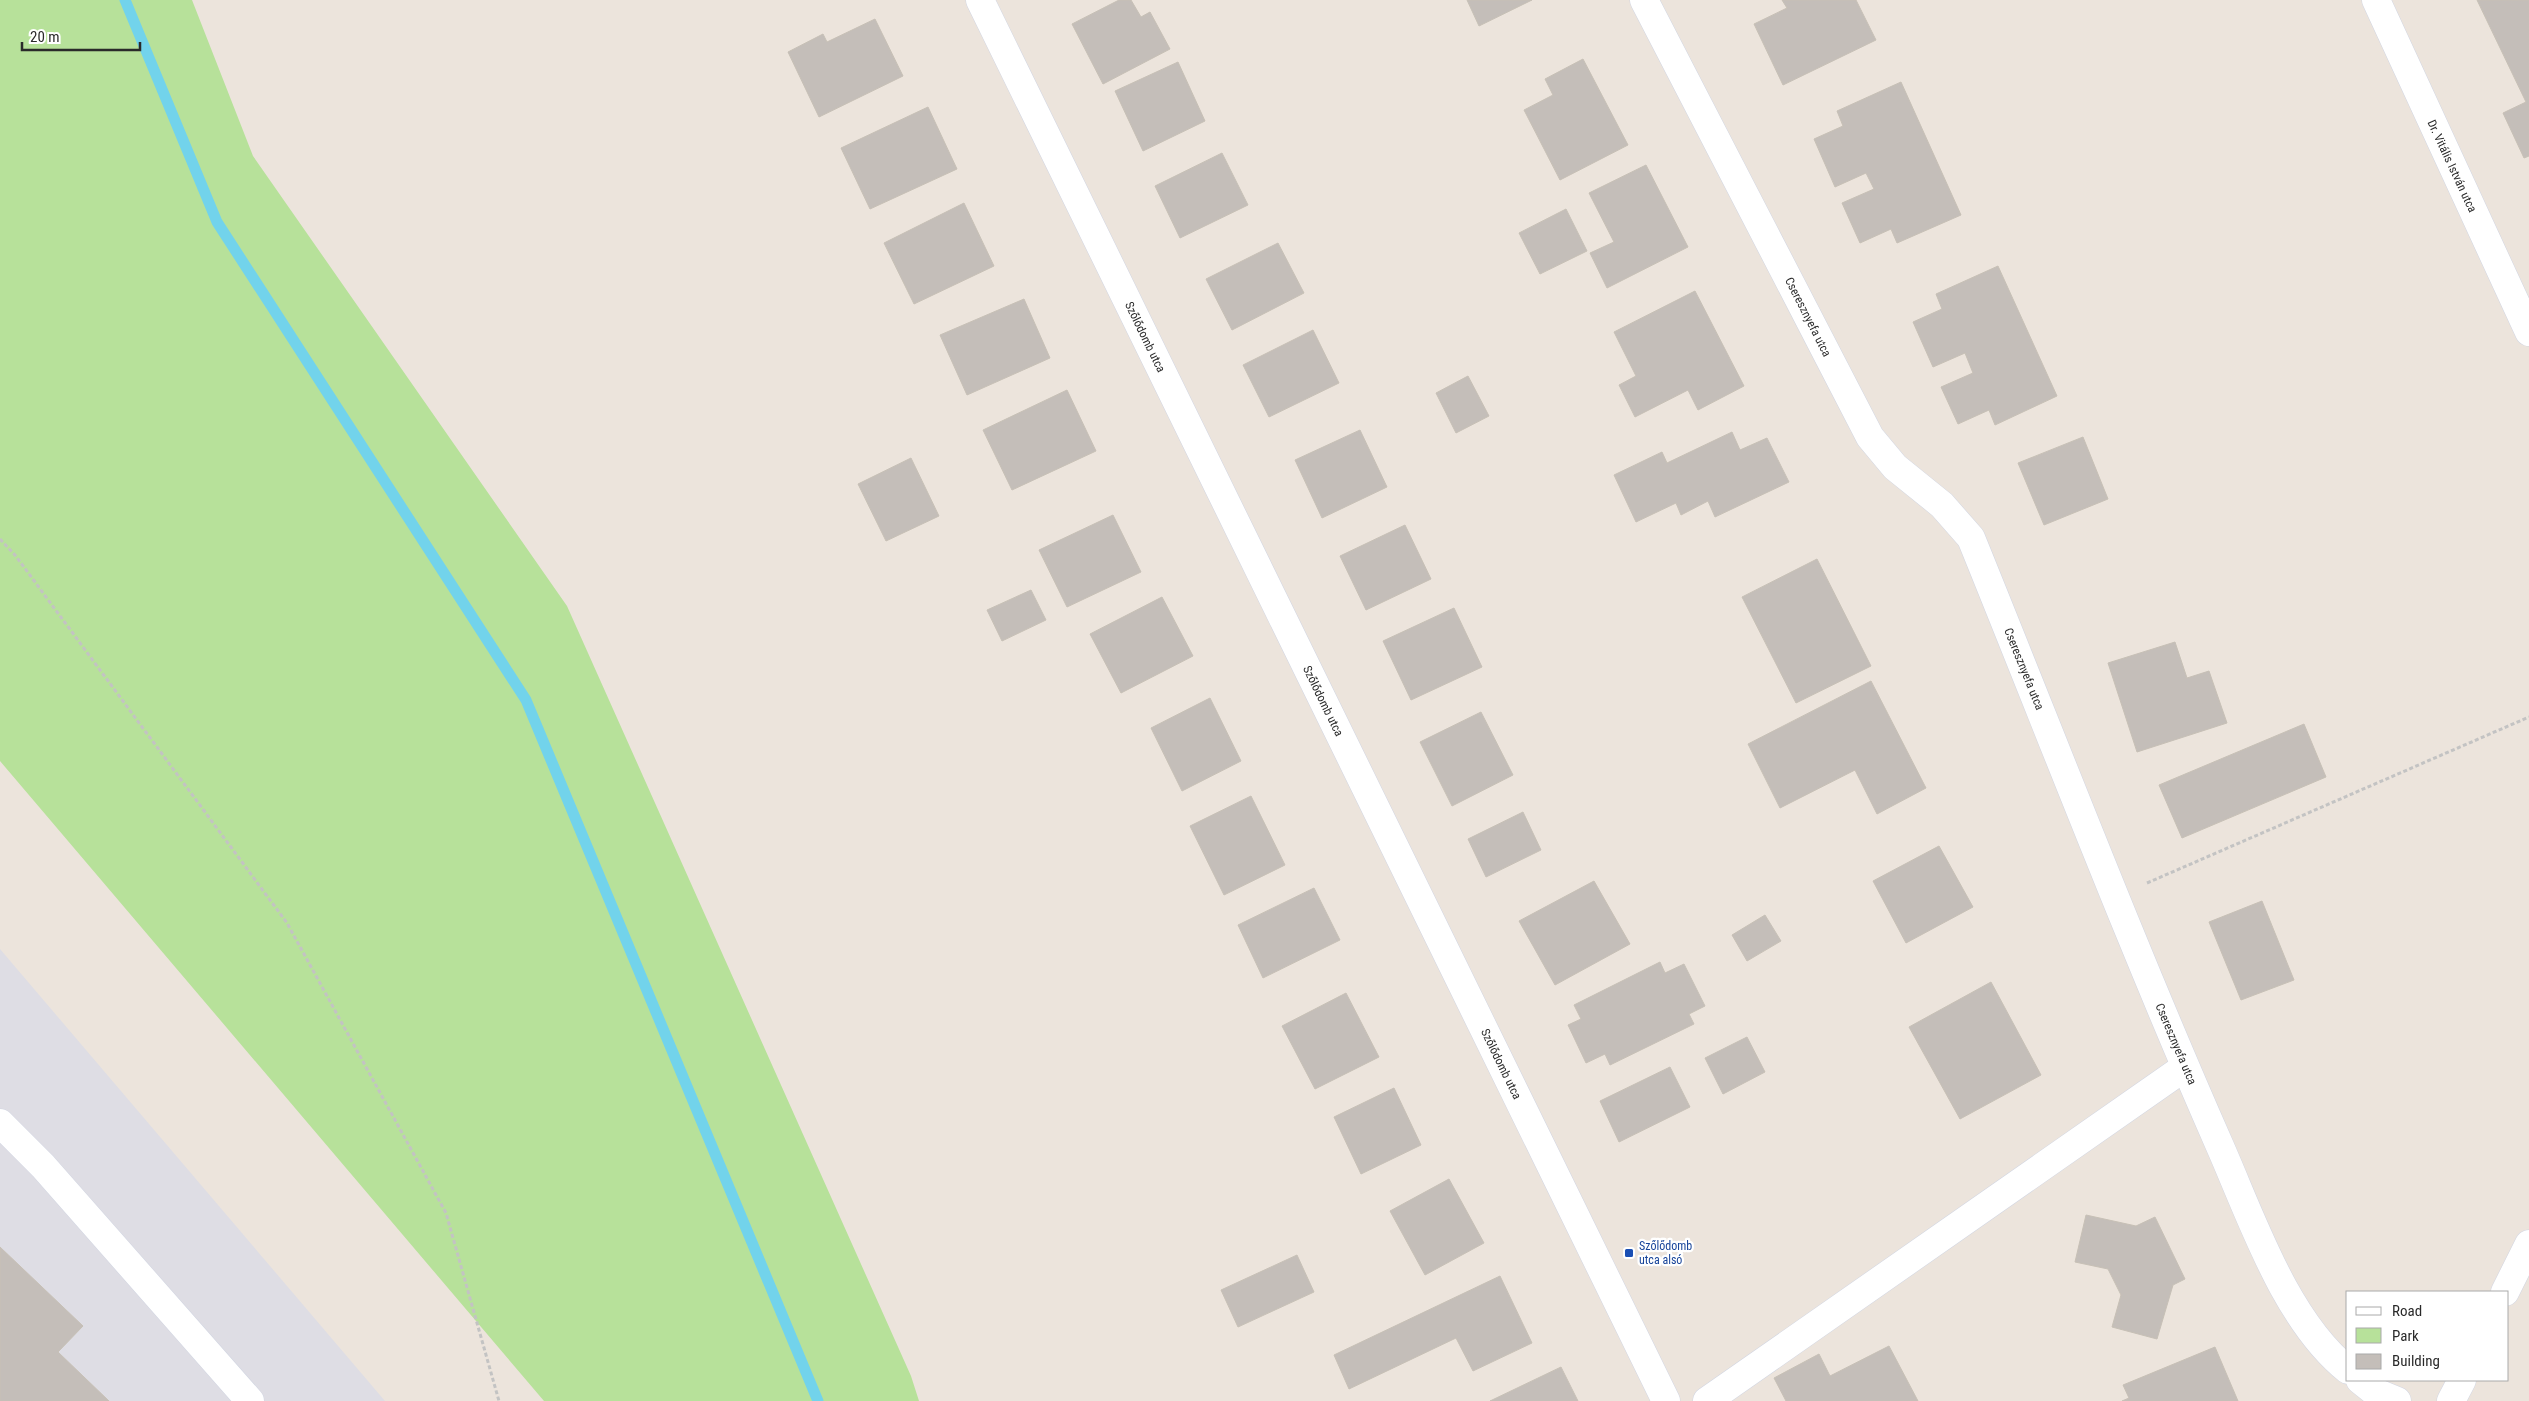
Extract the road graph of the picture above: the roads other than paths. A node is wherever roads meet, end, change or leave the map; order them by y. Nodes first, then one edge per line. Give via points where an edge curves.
1 (980, 0) edge
2 (1644, 0) edge
3 (2376, 0) edge
4 (2529, 332) edge
5 (2185, 1067) junction
6 (0, 1123) edge
7 (2529, 1244) edge
8 (2506, 1291) edge
9 (2346, 1368) edge
10 (2361, 1381) edge
11 (2461, 1381) edge
12 (250, 1401) edge
13 (1666, 1401) edge
14 (1707, 1401) edge
15 (2397, 1401) edge
16 (2451, 1401) edge

1 - 13 street, Szőlődomb utca
2 - 5 street, Cseresznyefa utca via 1870,437 1895,467 1942,505 1971,538
3 - 4 street, Dr. Vitális István utca
5 - 9 street, Cseresznyefa utca via 2286,1295 2312,1333
5 - 14 street
6 - 12 street via 43,1166
7 - 8 street
10 - 15 street via 2375,1392
11 - 16 street

